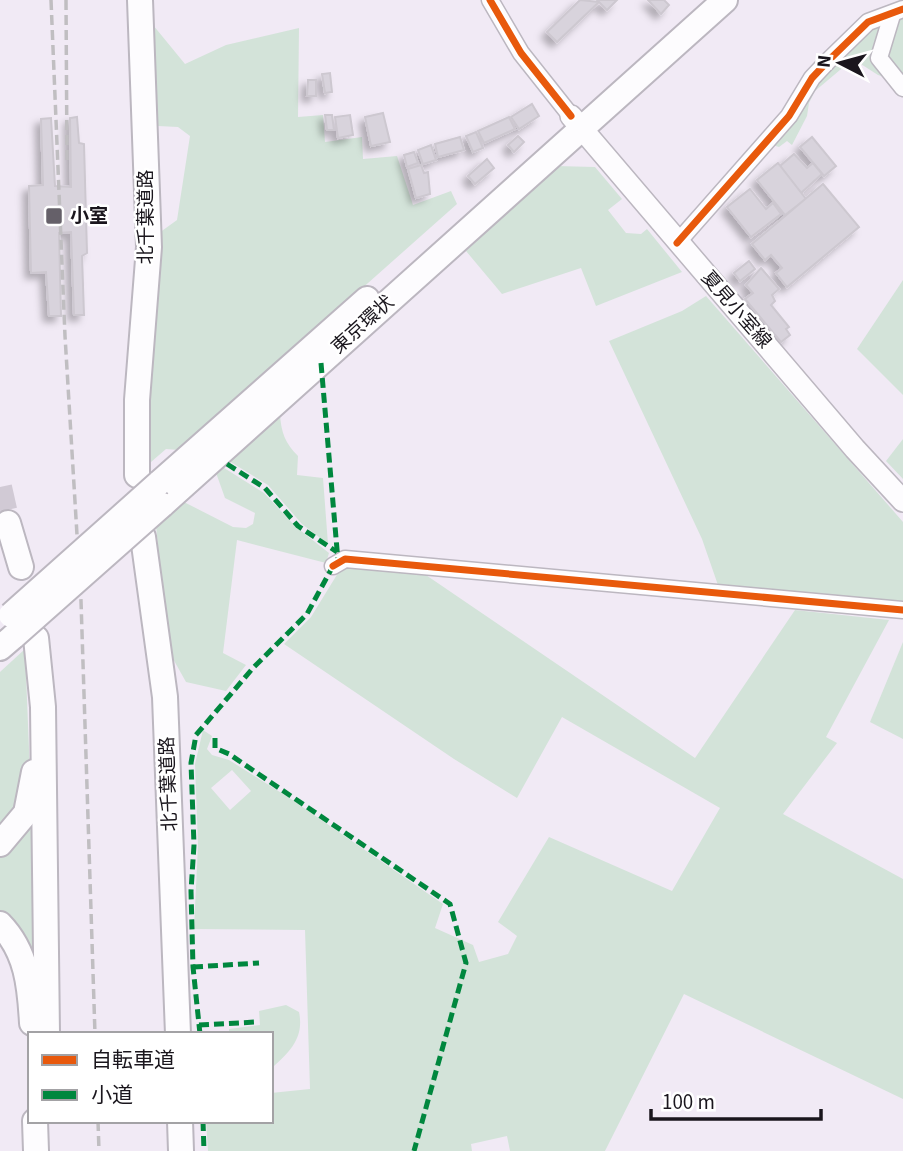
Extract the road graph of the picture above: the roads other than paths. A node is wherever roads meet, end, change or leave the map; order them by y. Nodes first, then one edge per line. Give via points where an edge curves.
1 (140, 0) edge
2 (490, 0) edge
3 (701, 0) edge
4 (725, 0) edge
5 (898, 12) edge
6 (903, 88) edge
7 (576, 122) junction
8 (677, 243) junction
9 (154, 485) junction
10 (903, 500) edge
11 (8, 523) tunnel mouth
12 (143, 537) dead end
13 (333, 566) dead end
14 (21, 567) dead end
15 (903, 610) edge
16 (10, 626) edge
17 (0, 844) edge
18 (0, 924) edge
19 (32, 1032) edge
20 (47, 1032) edge
21 (177, 1032) edge
22 (35, 1123) edge
23 (44, 1123) edge
24 (180, 1123) edge
25 (36, 1151) edge
26 (43, 1151) edge
27 (181, 1151) edge

1 - 9 highway, 北千葉道路 via 149,247 137,400
2 - 7 street via 521,53
3 - 7 highway, 東京環状
4 - 7 highway, 東京環状
5 - 6 street via 879,58
5 - 8 street via 868,22 820,70 789,116
7 - 8 main road, 夏見小室線
7 - 9 highway, 東京環状
7 - 9 highway, 東京環状
8 - 10 main road, 夏見小室線
9 - 16 highway, 東京環状, bridge
11 - 14 highway
12 - 21 highway, 北千葉道路 via 165,697
13 - 15 street via 345,559
16 - 17 highway via 32,789 26,813
16 - 20 highway via 43,707
18 - 19 highway via 27,972
22 - 25 highway
23 - 26 highway
24 - 27 highway

